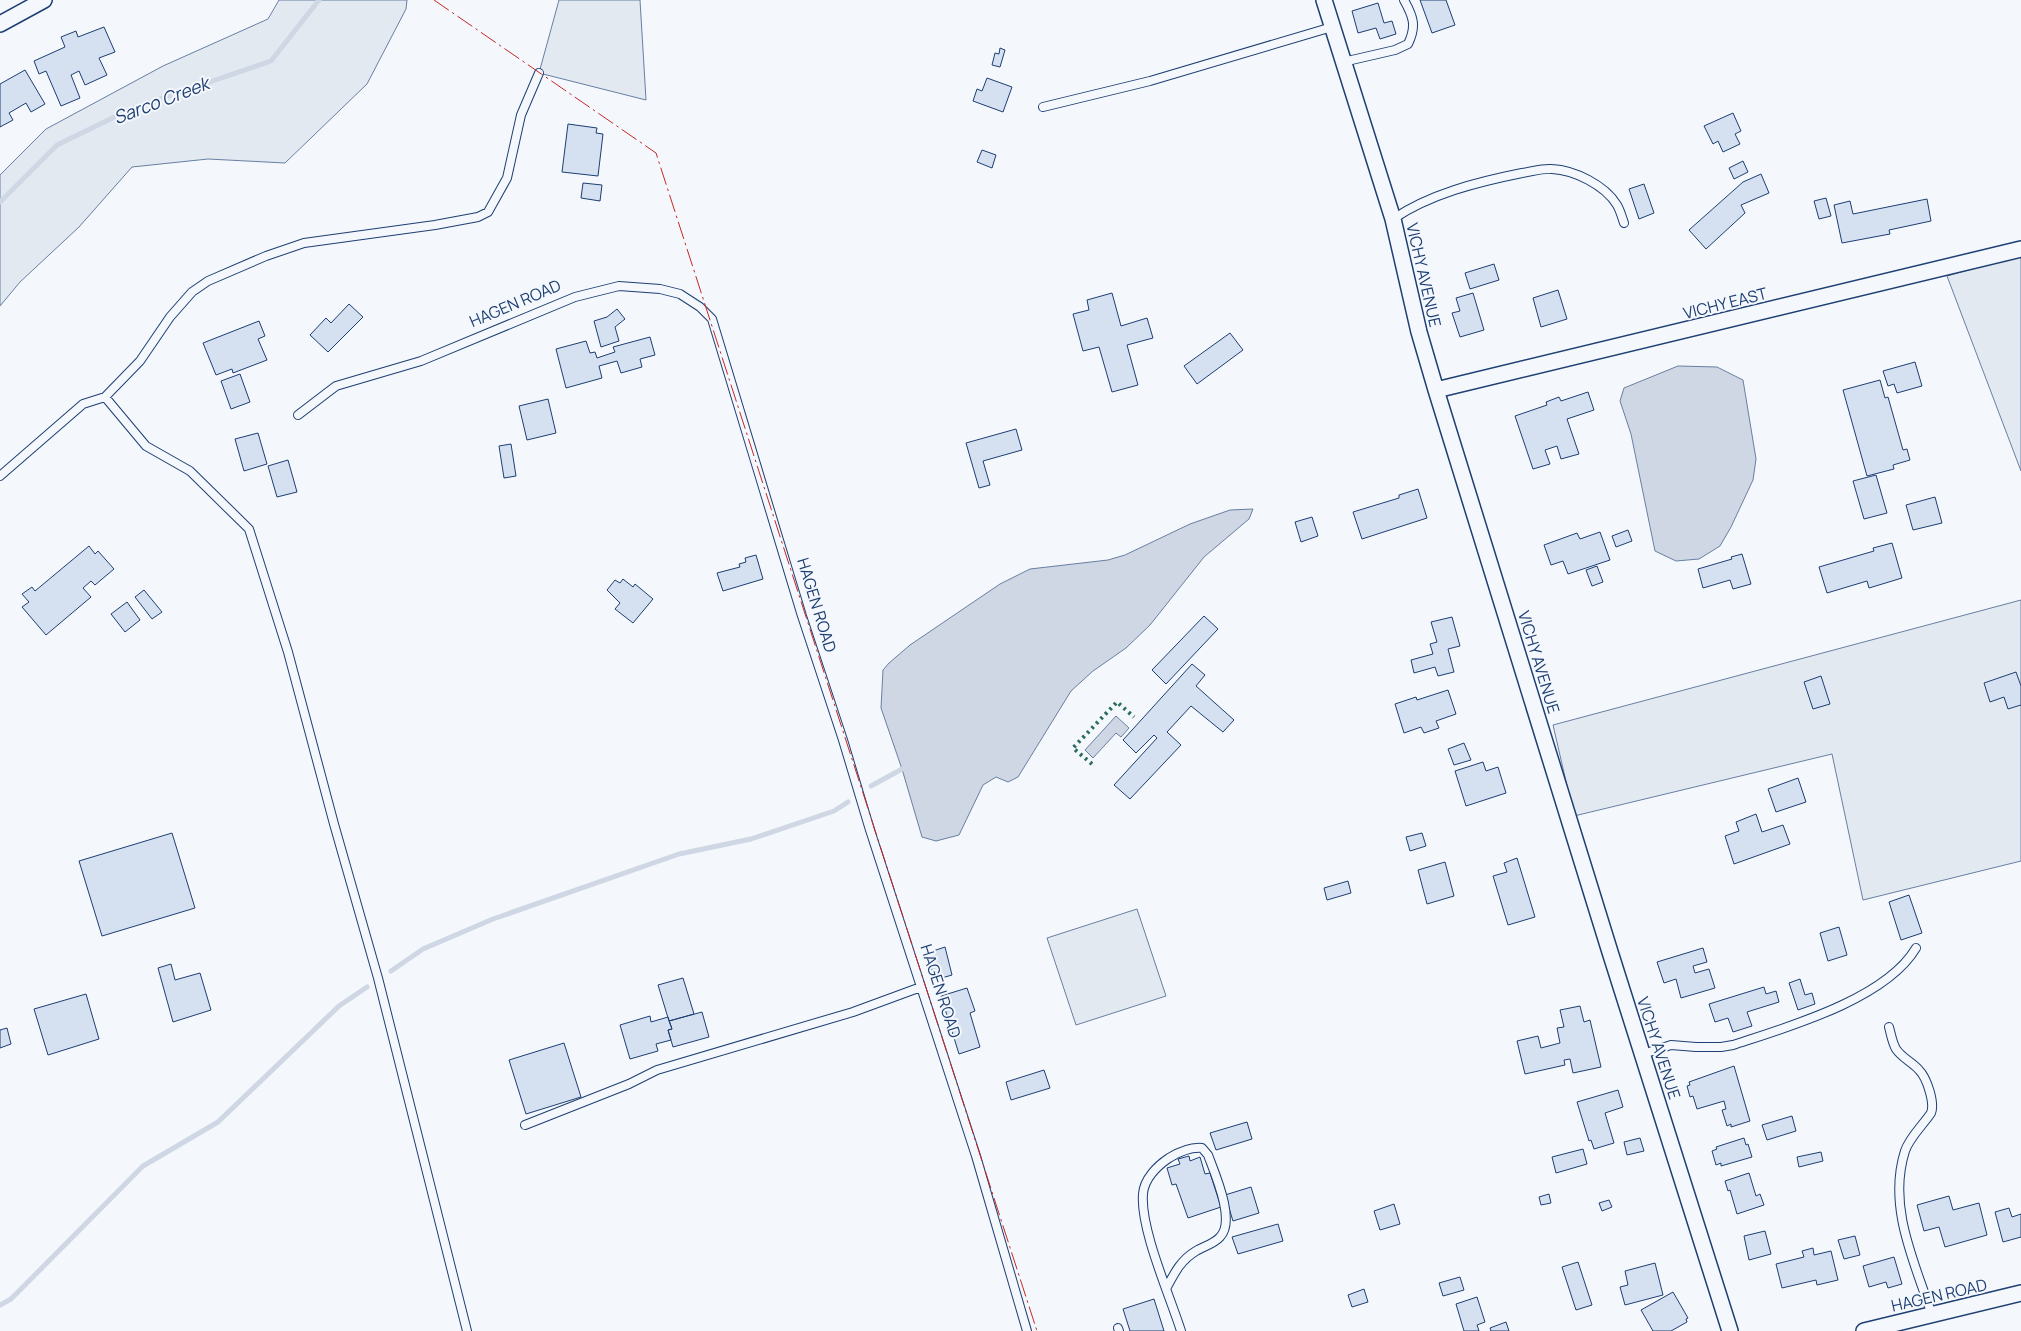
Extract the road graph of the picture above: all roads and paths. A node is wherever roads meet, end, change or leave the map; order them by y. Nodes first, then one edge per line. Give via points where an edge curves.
1 (44, 0) edge
2 (1404, 0) edge
3 (1326, 1) edge
4 (0, 24) edge
5 (1332, 27) junction
6 (1343, 62) junction
7 (539, 73) dead end
8 (1043, 107) dead end
9 (1393, 220) junction
10 (1624, 223) dead end
11 (2021, 249) edge
12 (1436, 390) junction
13 (105, 397) junction
14 (298, 415) dead end
15 (0, 476) edge
16 (1916, 948) dead end
17 (922, 987) junction
18 (1889, 1026) dead end
19 (1643, 1054) junction
20 (525, 1125) dead end
21 (1167, 1287) junction
22 (2021, 1293) edge
23 (1932, 1315) junction
24 (467, 1331) edge
25 (1028, 1331) edge
26 (1181, 1331) edge
27 (1730, 1331) edge
28 (1864, 1331) edge

1 - 4 street
2 - 6 lane via 1414,32 1408,44
3 - 5 street, VICHY AVENUE
5 - 6 street, VICHY AVENUE
5 - 8 lane via 1150,81
6 - 9 street, VICHY AVENUE
7 - 13 lane via 521,115 507,178 488,212 435,225 304,243 208,281 192,292 170,317 140,361
9 - 10 lane via 1417,204 1446,193 1550,168 1566,171 1595,185 1618,206
9 - 12 street, VICHY AVENUE
11 - 12 street, VICHY EAST
12 - 19 street, VICHY AVENUE
13 - 15 lane via 83,404
13 - 24 lane via 146,446 190,471 250,529 288,652 378,978
14 - 17 lane, HAGEN ROAD via 336,386 421,361 575,297 619,286 660,289 680,294 700,307 712,319 802,616
16 - 19 lane via 1908,961 1882,983 1813,1017 1733,1045 1671,1045
17 - 20 lane via 853,1012 657,1070
17 - 25 lane, HAGEN ROAD
18 - 23 lane via 1896,1049 1919,1070 1932,1101 1931,1113 1905,1151 1899,1197 1908,1246
19 - 27 street, VICHY AVENUE
21 - 21 lane via 1184,1260 1221,1237 1224,1228 1227,1214 1208,1155 1202,1148 1186,1150 1163,1162 1152,1172 1143,1192 1143,1210
21 - 26 lane
22 - 23 street, HAGEN ROAD
23 - 28 street, HAGEN ROAD

